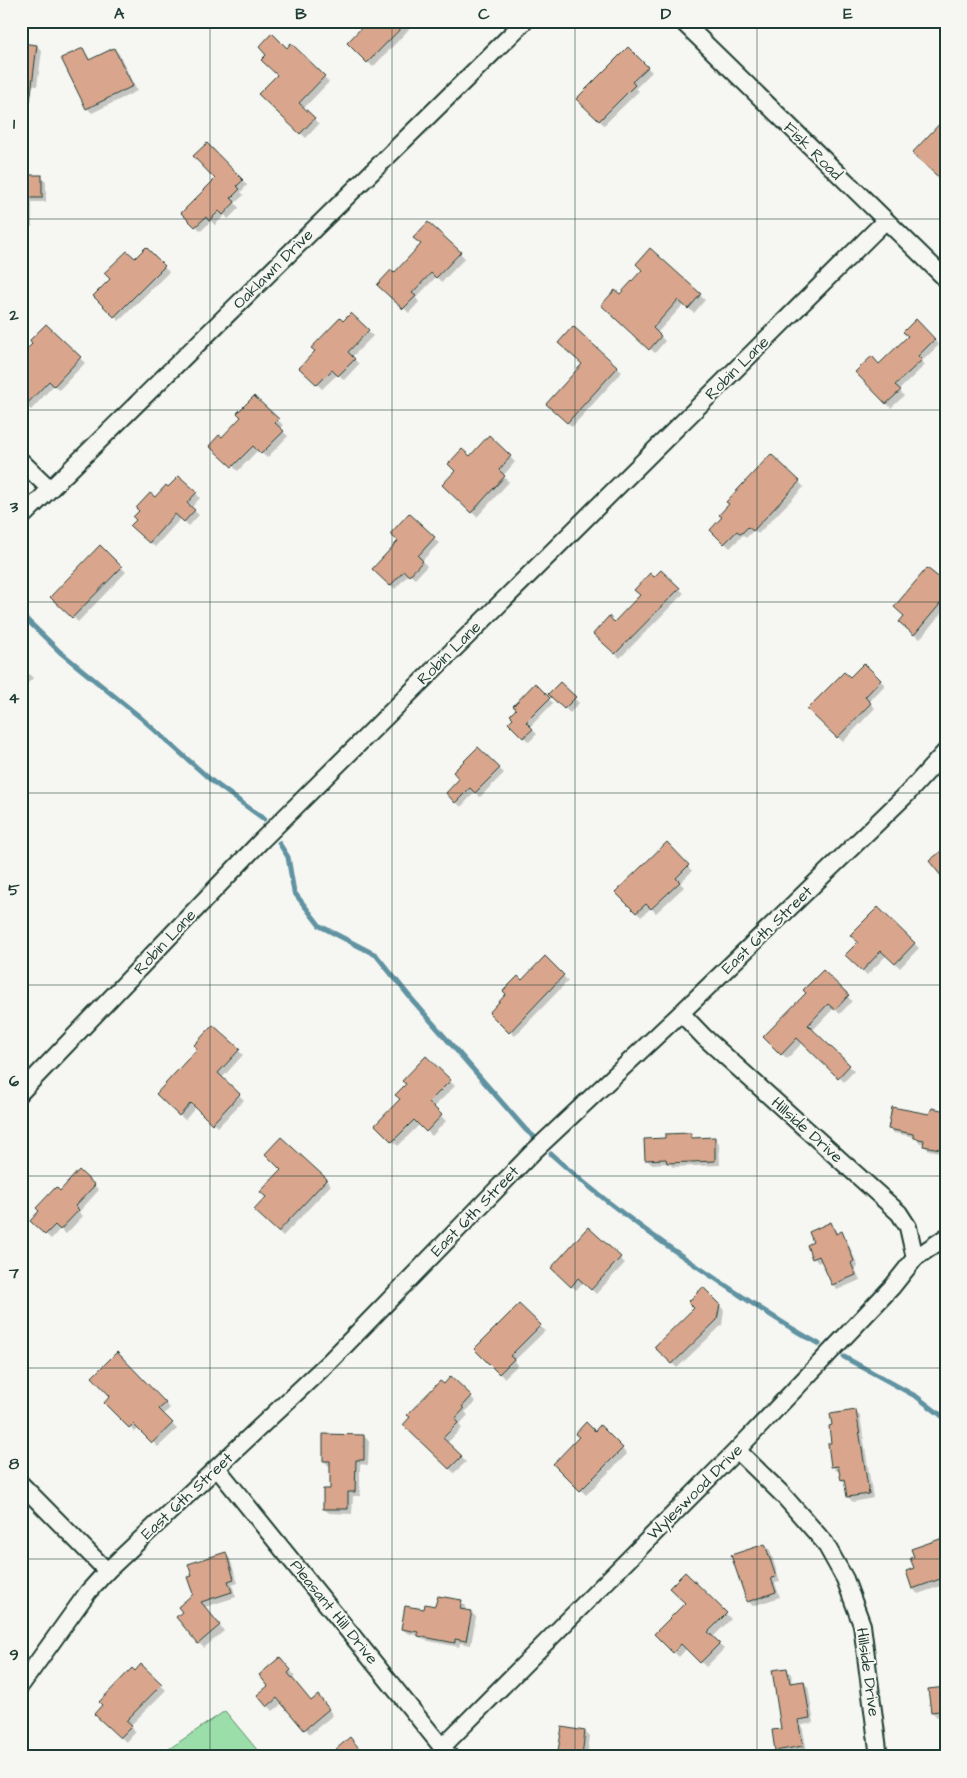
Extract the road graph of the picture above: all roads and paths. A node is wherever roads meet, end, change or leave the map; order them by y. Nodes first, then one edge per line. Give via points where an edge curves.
1 (525, 21) edge
2 (682, 21) edge
3 (885, 221) junction
4 (946, 279) edge
5 (21, 461) edge
6 (50, 488) junction
7 (21, 518) edge
8 (946, 751) edge
9 (681, 1013) junction
10 (21, 1092) edge
11 (946, 1237) edge
12 (915, 1258) junction
13 (737, 1450) junction
14 (217, 1468) junction
15 (21, 1484) edge
16 (107, 1571) junction
17 (21, 1685) edge
18 (446, 1752) edge
19 (880, 1757) edge

1 - 6 street, Oaklawn Drive
2 - 3 street, Fisk Road
3 - 4 street, Fisk Road
3 - 10 street, Robin Lane via 262,840
5 - 6 street
6 - 7 street, Oaklawn Drive
8 - 9 street, East 6th Street via 906,795
9 - 12 street, Hillside Drive via 900,1213 908,1227
9 - 14 street, East 6th Street via 533,1152 331,1360
11 - 12 street, Wyleswood Drive
12 - 13 street, Wyleswood Drive via 892,1287
13 - 18 street, Wyleswood Drive
13 - 19 street, Hillside Drive via 819,1536 845,1579 862,1625
14 - 16 street, East 6th Street
14 - 18 street, Pleasant Hill Drive
15 - 16 street
16 - 17 street, East 6th Street via 88,1592

